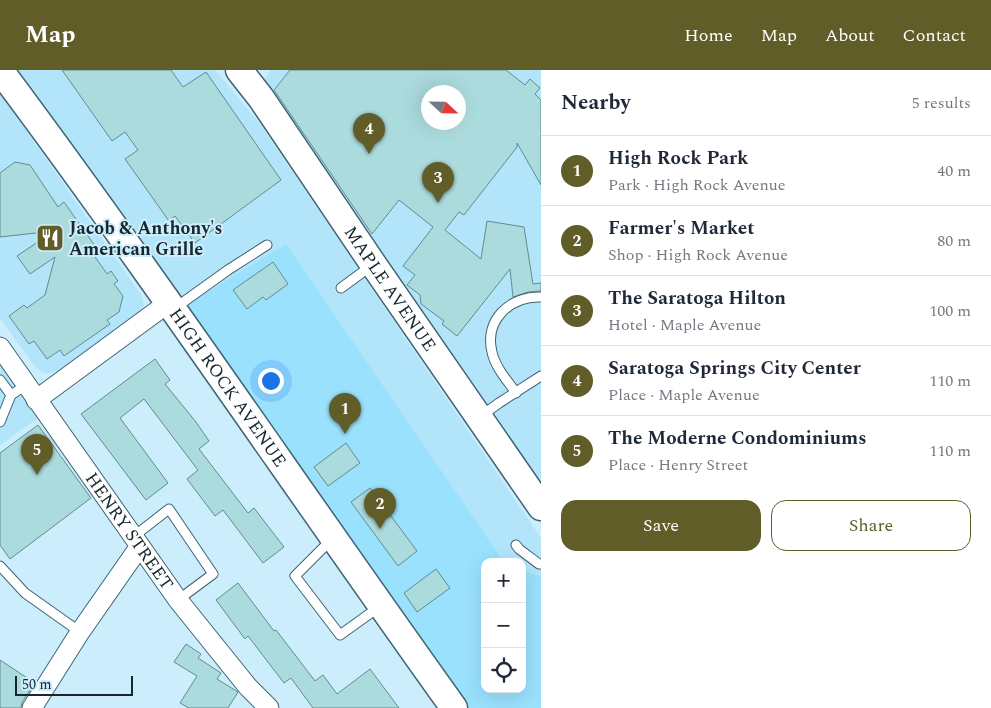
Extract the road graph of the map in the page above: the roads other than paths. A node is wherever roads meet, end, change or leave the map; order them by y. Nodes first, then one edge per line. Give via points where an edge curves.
1 (0, 70) edge
2 (246, 73) edge
3 (268, 245) dead end
4 (373, 264) junction
5 (341, 288) dead end
6 (541, 297) edge
7 (170, 306) junction
8 (0, 348) edge
9 (541, 376) edge
10 (0, 380) edge
11 (24, 393) junction
12 (516, 393) junction
13 (480, 417) junction
14 (0, 422) edge
15 (541, 507) edge
16 (334, 538) junction
17 (136, 542) junction
18 (516, 546) dead end
19 (541, 564) edge
20 (0, 566) edge
21 (178, 600) junction
22 (380, 605) junction
23 (80, 632) junction
24 (32, 708) edge
25 (269, 708) edge
26 (454, 708) edge

1 - 7 street, HIGH ROCK AVENUE
2 - 4 street, MAPLE AVENUE
3 - 7 lane
4 - 5 lane
4 - 13 street, MAPLE AVENUE
6 - 12 lane via 524,298 506,307 491,332 495,361
7 - 11 street
7 - 16 street, HIGH ROCK AVENUE
8 - 11 street, HENRY STREET
9 - 12 lane
10 - 11 lane
11 - 14 lane
11 - 17 street, HENRY STREET
12 - 13 lane
13 - 15 street, MAPLE AVENUE
16 - 22 street, HIGH ROCK AVENUE
16 - 22 lane via 294,576 340,635
17 - 21 street, HENRY STREET
17 - 21 lane via 169,508 213,574
17 - 23 street
18 - 19 lane
20 - 23 lane via 25,593
21 - 25 street, HENRY STREET via 248,687
22 - 26 street, HIGH ROCK AVENUE
23 - 24 street

